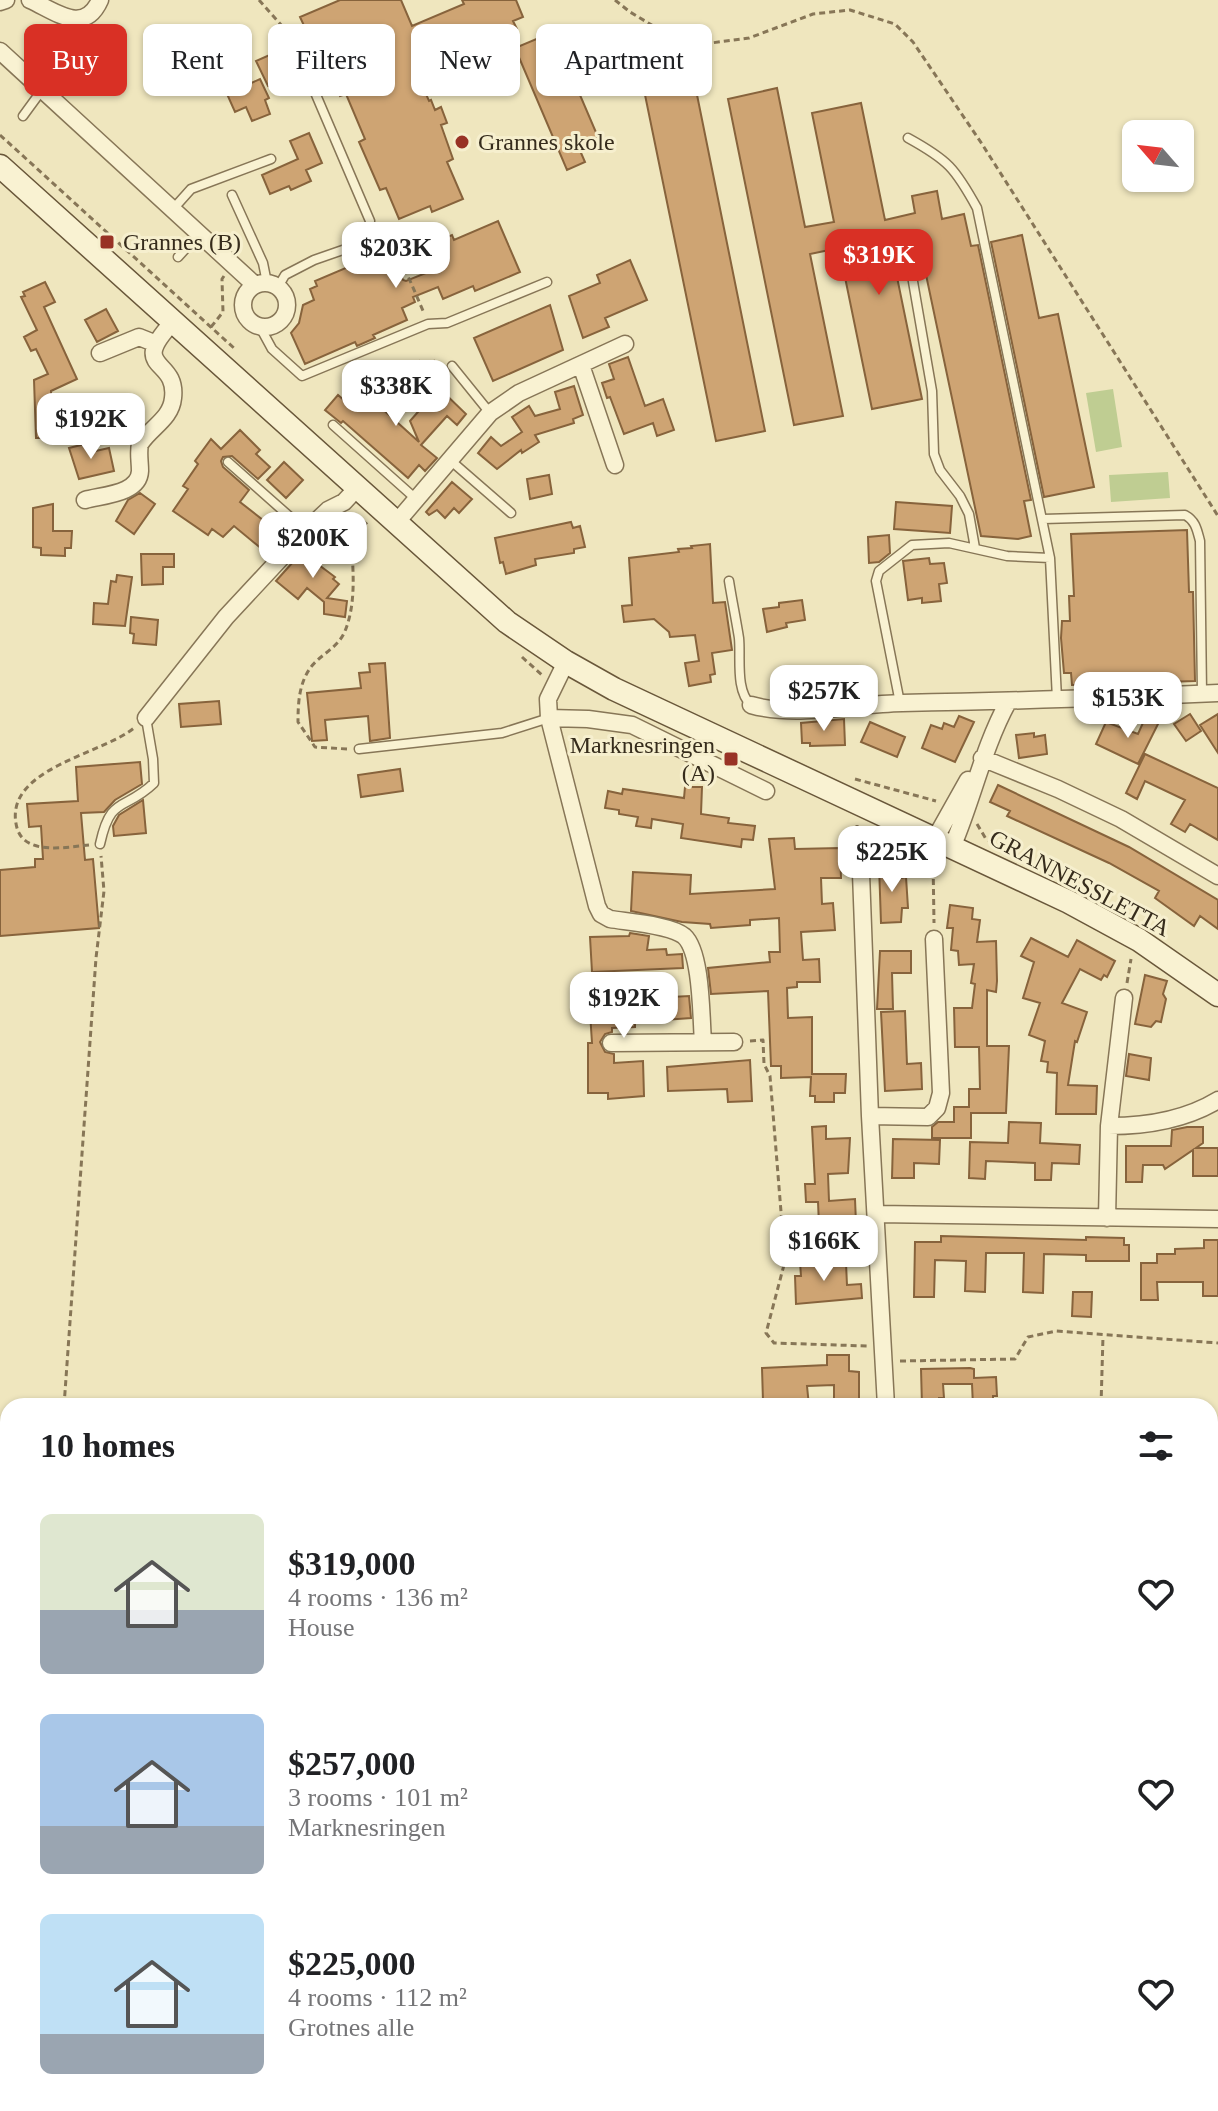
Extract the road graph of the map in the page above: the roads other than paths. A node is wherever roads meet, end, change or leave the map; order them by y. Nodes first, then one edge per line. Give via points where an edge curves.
1 (6, 0) edge
2 (30, 0) edge
3 (100, 0) edge
4 (0, 2) edge
5 (0, 51) edge
6 (24, 73) edge
7 (38, 96) edge
8 (49, 96) edge
9 (317, 96) edge
10 (23, 116) dead end
11 (908, 138) dead end
12 (271, 159) dead end
13 (0, 166) edge
14 (232, 195) dead end
15 (174, 208) junction
16 (200, 233) junction
17 (907, 247) dead end
18 (178, 257) dead end
19 (547, 282) dead end
20 (267, 285) junction
21 (173, 322) junction
22 (260, 327) junction
23 (154, 343) junction
24 (625, 344) dead end
25 (100, 353) dead end
26 (581, 365) junction
27 (452, 366) dead end
28 (490, 413) junction
29 (333, 425) dead end
30 (450, 459) junction
31 (228, 462) dead end
32 (615, 465) dead end
33 (350, 495) junction
34 (416, 499) junction
35 (85, 500) dead end
36 (511, 513) dead end
37 (1043, 519) junction
38 (396, 523) junction
39 (306, 531) junction
40 (975, 548) junction
41 (1050, 558) junction
42 (729, 581) dead end
43 (566, 662) junction
44 (1210, 693) edge
45 (1057, 699) junction
46 (1008, 702) junction
47 (900, 703) junction
48 (751, 705) joint
49 (146, 718) joint
50 (549, 718) junction
51 (359, 749) road end
52 (982, 758) junction
53 (766, 791) dead end
54 (100, 844) road end
55 (942, 845) junction
56 (861, 873) road end
57 (1218, 876) edge
58 (934, 939) road end
59 (1218, 995) edge
60 (1124, 998) road end
61 (703, 1042) junction
62 (734, 1042) road end
63 (611, 1043) dead end
64 (1218, 1100) edge
65 (870, 1116) junction
66 (1109, 1126) junction
67 (877, 1214) junction
68 (1107, 1218) junction
69 (1218, 1219) edge
70 (886, 1398) edge

1 - 4 street
2 - 3 street via 74,20 85,18
5 - 6 street
7 - 10 lane
8 - 15 street
9 - 20 lane via 370,221 369,234 360,244
11 - 37 lane via 940,155 956,171 977,208
12 - 15 lane via 191,189
13 - 21 main road, GRANNESSLETTA
14 - 20 lane via 263,263
15 - 16 street
16 - 18 lane
16 - 20 street
17 - 40 lane via 932,391 934,454 969,514
19 - 22 lane via 302,376 272,349
20 - 22 street via 247,292 243,303 250,322
20 - 22 street via 286,297 287,309 272,327
21 - 23 street
21 - 33 main road, GRANNESSLETTA
23 - 25 street via 139,337
23 - 35 street via 154,359 172,386 170,410 140,444 137,482
24 - 26 street
26 - 28 street via 519,393
26 - 32 street
27 - 28 lane
28 - 30 street
29 - 34 lane
30 - 34 street
30 - 36 lane
31 - 39 lane
33 - 38 main road, GRANNESSLETTA
33 - 39 street
34 - 38 street
37 - 41 lane
37 - 44 lane via 1191,519 1200,541
38 - 43 main road, GRANNESSLETTA via 507,622
39 - 49 street via 226,617
40 - 41 lane
40 - 47 lane via 912,545 879,571 876,581
41 - 45 lane
42 - 48 lane via 741,681
43 - 50 street via 548,699
43 - 55 main road, GRANNESSLETTA
44 - 45 street
45 - 46 street
46 - 47 street
46 - 52 street
47 - 48 street via 782,710
49 - 54 lane via 154,783 113,809
50 - 51 lane via 502,733
50 - 53 street via 632,725
50 - 61 street via 597,906 610,919 668,930 683,935 691,945
52 - 55 street
52 - 57 street via 1121,819
55 - 59 main road, GRANNESSLETTA via 1139,940
56 - 65 street
58 - 65 street via 941,1093 937,1108 928,1117
60 - 66 street
61 - 62 street
61 - 63 street
64 - 66 street via 1178,1118
65 - 67 street
66 - 68 street
67 - 68 street
67 - 70 street
68 - 69 street

